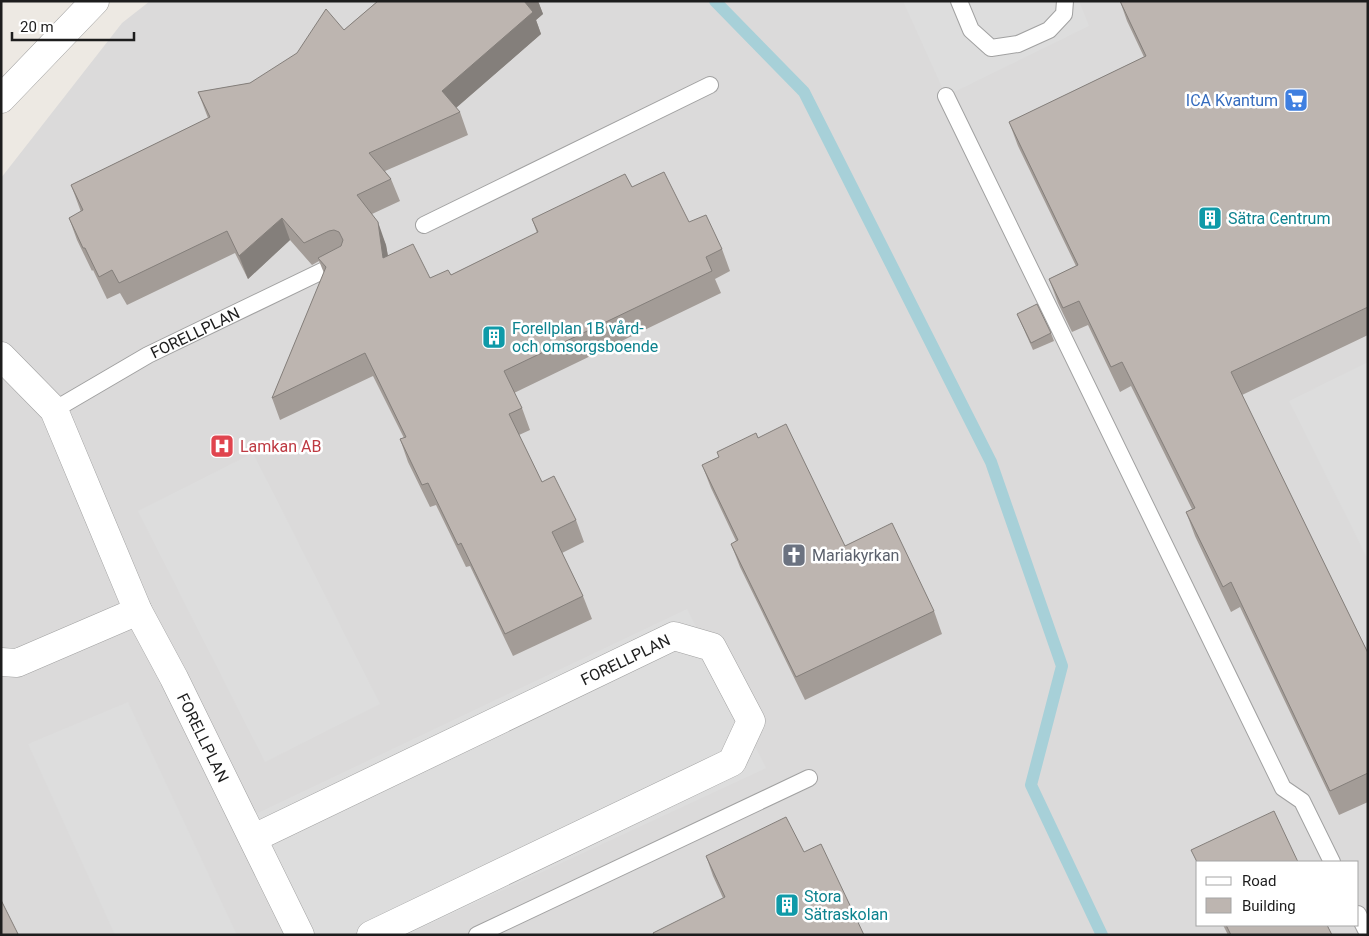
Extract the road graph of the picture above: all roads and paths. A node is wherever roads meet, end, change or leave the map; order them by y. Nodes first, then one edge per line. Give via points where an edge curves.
1 (95, 1) edge
2 (959, 1) edge
3 (1065, 1) edge
4 (710, 84) dead end
5 (946, 96) dead end
6 (1, 99) edge
7 (424, 225) dead end
8 (341, 262) edge
9 (1, 356) edge
10 (54, 410) junction
11 (138, 611) junction
12 (1, 662) edge
13 (809, 778) dead end
14 (254, 838) junction
15 (1332, 861) edge
16 (1359, 916) edge
17 (1367, 932) edge
18 (300, 935) edge
19 (371, 935) edge
20 (477, 935) edge

1 - 6 street
2 - 3 lane via 971,30 991,48 1018,44 1049,30 1064,14
4 - 7 lane
5 - 15 lane via 1283,788 1302,801
8 - 10 lane, FORELLPLAN via 148,355
9 - 10 street, FORELLPLAN
10 - 11 street, FORELLPLAN
11 - 12 street via 17,664
11 - 14 street, FORELLPLAN
13 - 20 lane
14 - 18 street, FORELLPLAN
14 - 19 street, FORELLPLAN via 674,636 712,647 751,721 732,762
16 - 17 lane

